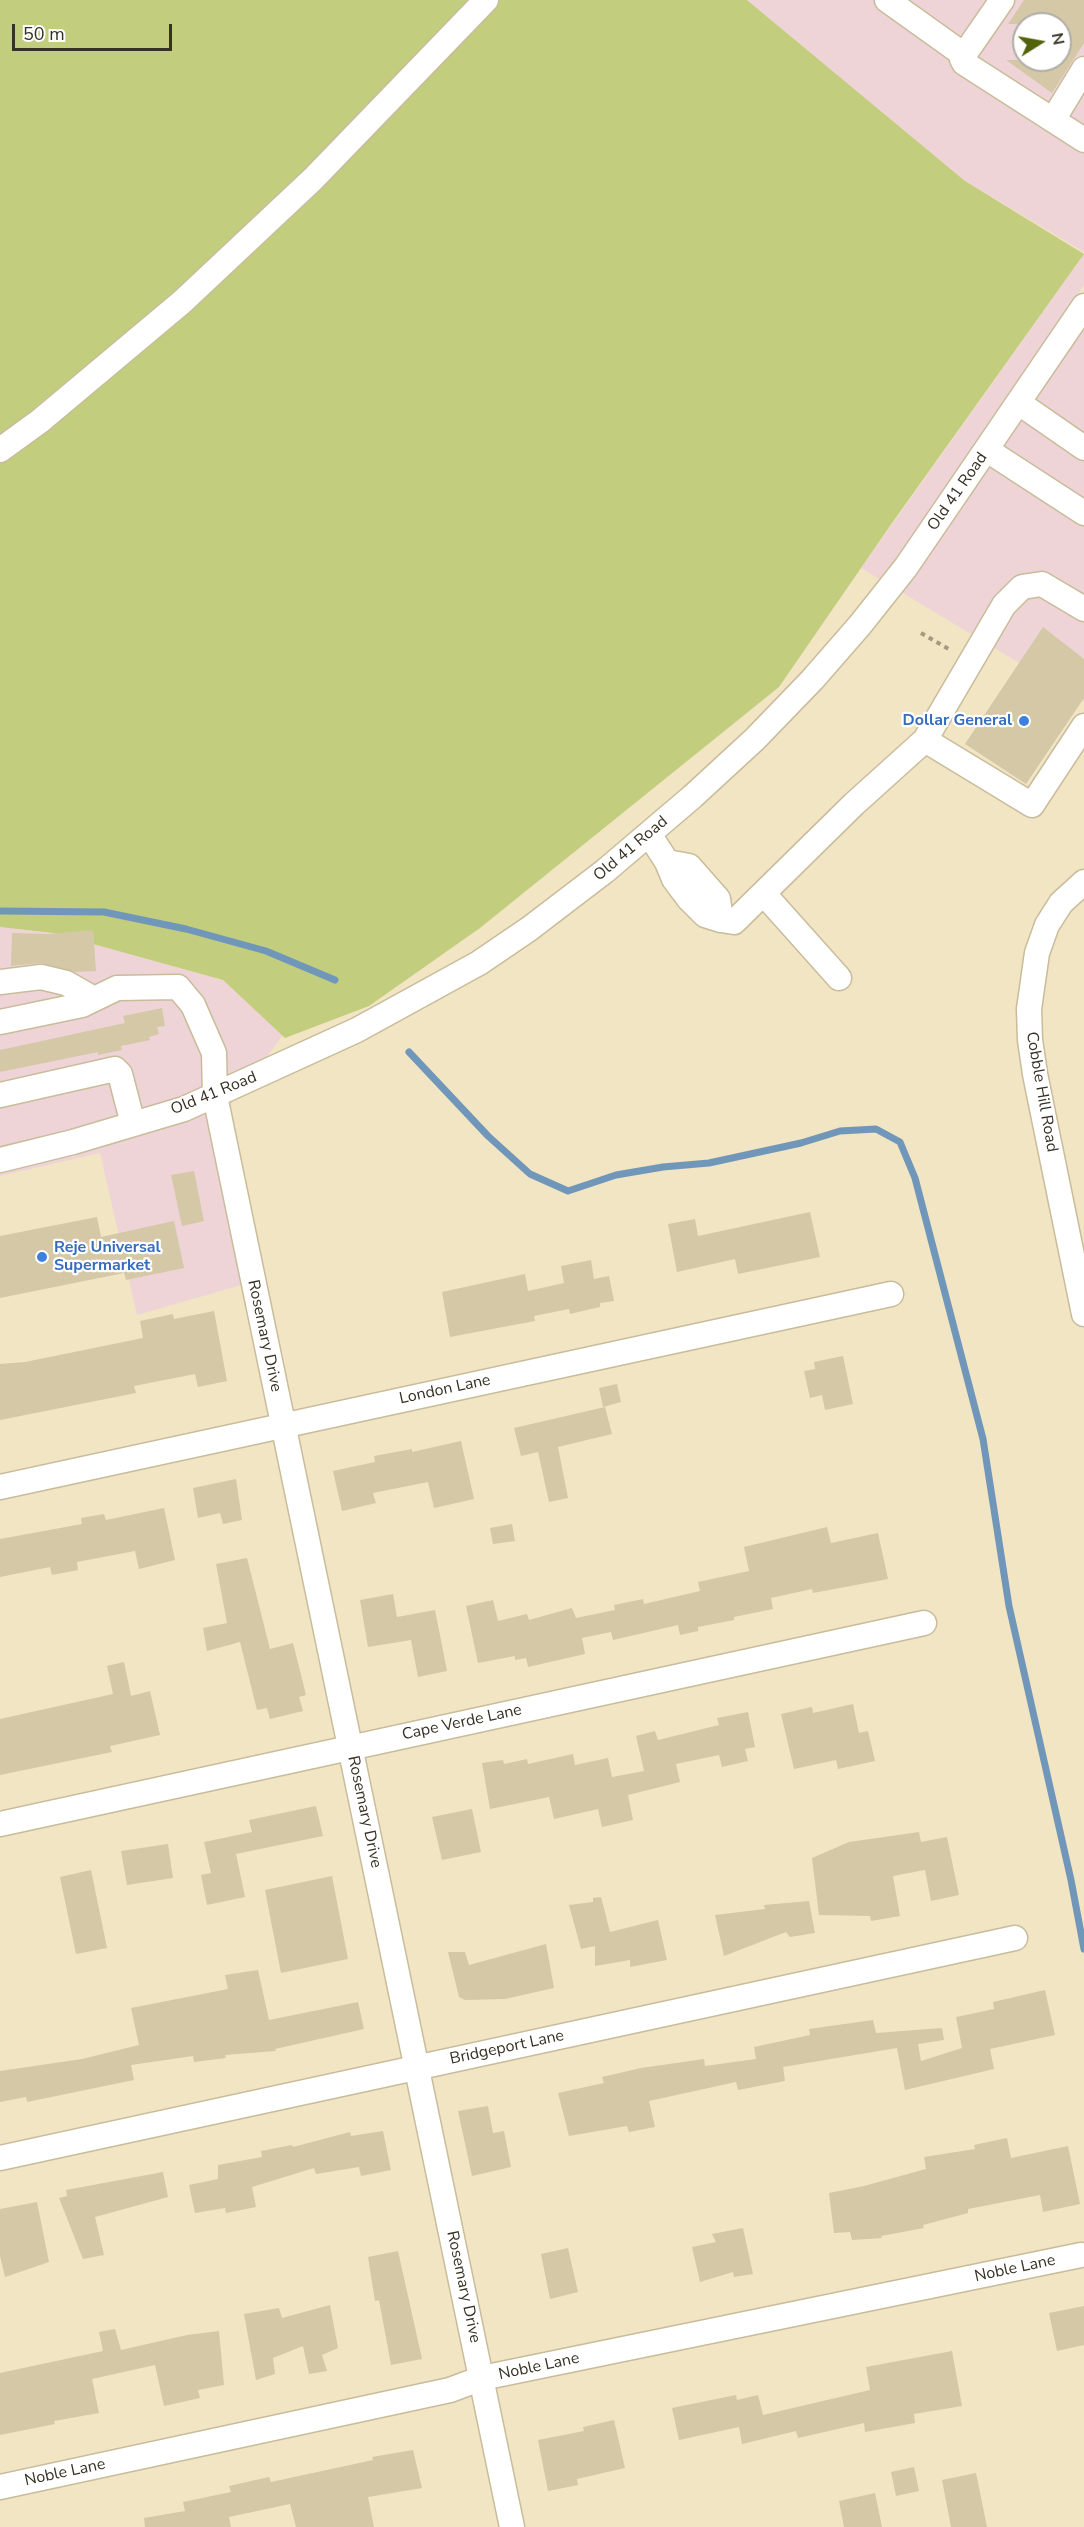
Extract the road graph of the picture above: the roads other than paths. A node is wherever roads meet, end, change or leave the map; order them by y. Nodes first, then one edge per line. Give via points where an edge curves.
1 (486, 0) edge
2 (887, 0) edge
3 (1002, 0) edge
4 (964, 55) junction
5 (1084, 69) edge
6 (1053, 120) junction
7 (1084, 140) edge
8 (1084, 306) edge
9 (1019, 403) junction
10 (1084, 448) edge
11 (0, 450) edge
12 (987, 450) junction
13 (1084, 513) edge
14 (1084, 609) edge
15 (1084, 726) edge
16 (926, 740) junction
17 (649, 834) junction
18 (1084, 882) edge
19 (764, 894) junction
20 (839, 978) dead end
21 (0, 982) edge
22 (94, 999) junction
23 (0, 1022) edge
24 (0, 1095) edge
25 (215, 1096) junction
26 (133, 1124) junction
27 (0, 1160) edge
28 (891, 1294) dead end
29 (1084, 1314) edge
30 (283, 1426) junction
31 (0, 1487) edge
32 (924, 1623) dead end
33 (351, 1746) junction
34 (0, 1824) edge
35 (1015, 1938) dead end
36 (417, 2067) junction
37 (0, 2158) edge
38 (1081, 2255) dead end
39 (482, 2378) junction
40 (0, 2487) edge
41 (512, 2527) edge

1 - 11 street via 313,179 182,302
2 - 4 street
3 - 4 street
4 - 6 street via 964,63
5 - 6 street
6 - 7 street
8 - 9 street, Old 41 Road
9 - 10 street
9 - 12 street, Old 41 Road
12 - 13 street
12 - 17 street, Old 41 Road via 906,567 812,680 747,746
14 - 16 street via 1042,584 1022,587 1004,605
15 - 16 street via 1032,805
16 - 19 street via 854,804
17 - 19 street via 674,879 705,915 734,922
17 - 25 street, Old 41 Road via 529,929 479,963 357,1030
18 - 29 street, Cobble Hill Road via 1061,903 1047,925 1029,1009 1035,1074
19 - 20 street
21 - 22 street via 41,977 66,983
22 - 23 street
22 - 25 street, Rosemary Drive via 117,988 178,987 193,1005 214,1053
24 - 26 street via 115,1069 120,1074
25 - 26 street, Old 41 Road
25 - 30 street, Rosemary Drive
26 - 27 street, Old 41 Road
28 - 30 street, London Lane
30 - 31 street, London Lane
30 - 33 street, Rosemary Drive
32 - 33 street, Cape Verde Lane
33 - 34 street, Cape Verde Lane
33 - 36 street, Rosemary Drive
35 - 36 street, Bridgeport Lane
36 - 37 street, Bridgeport Lane
36 - 39 street, Rosemary Drive
38 - 39 street, Noble Lane
39 - 40 street, Noble Lane via 450,2390
39 - 41 street, Rosemary Drive

